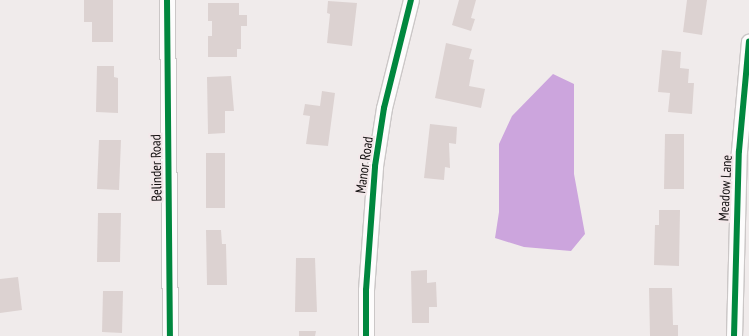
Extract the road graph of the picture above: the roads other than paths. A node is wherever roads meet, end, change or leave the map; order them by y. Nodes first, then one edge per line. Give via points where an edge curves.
1 (167, 0) edge
2 (410, 0) edge
3 (749, 41) edge
4 (170, 336) edge
5 (366, 336) edge
6 (734, 336) edge

1 - 4 street, Belinder Road
2 - 5 street, Manor Road via 384,108 375,166 366,282
3 - 6 street, Meadow Lane via 738,167

